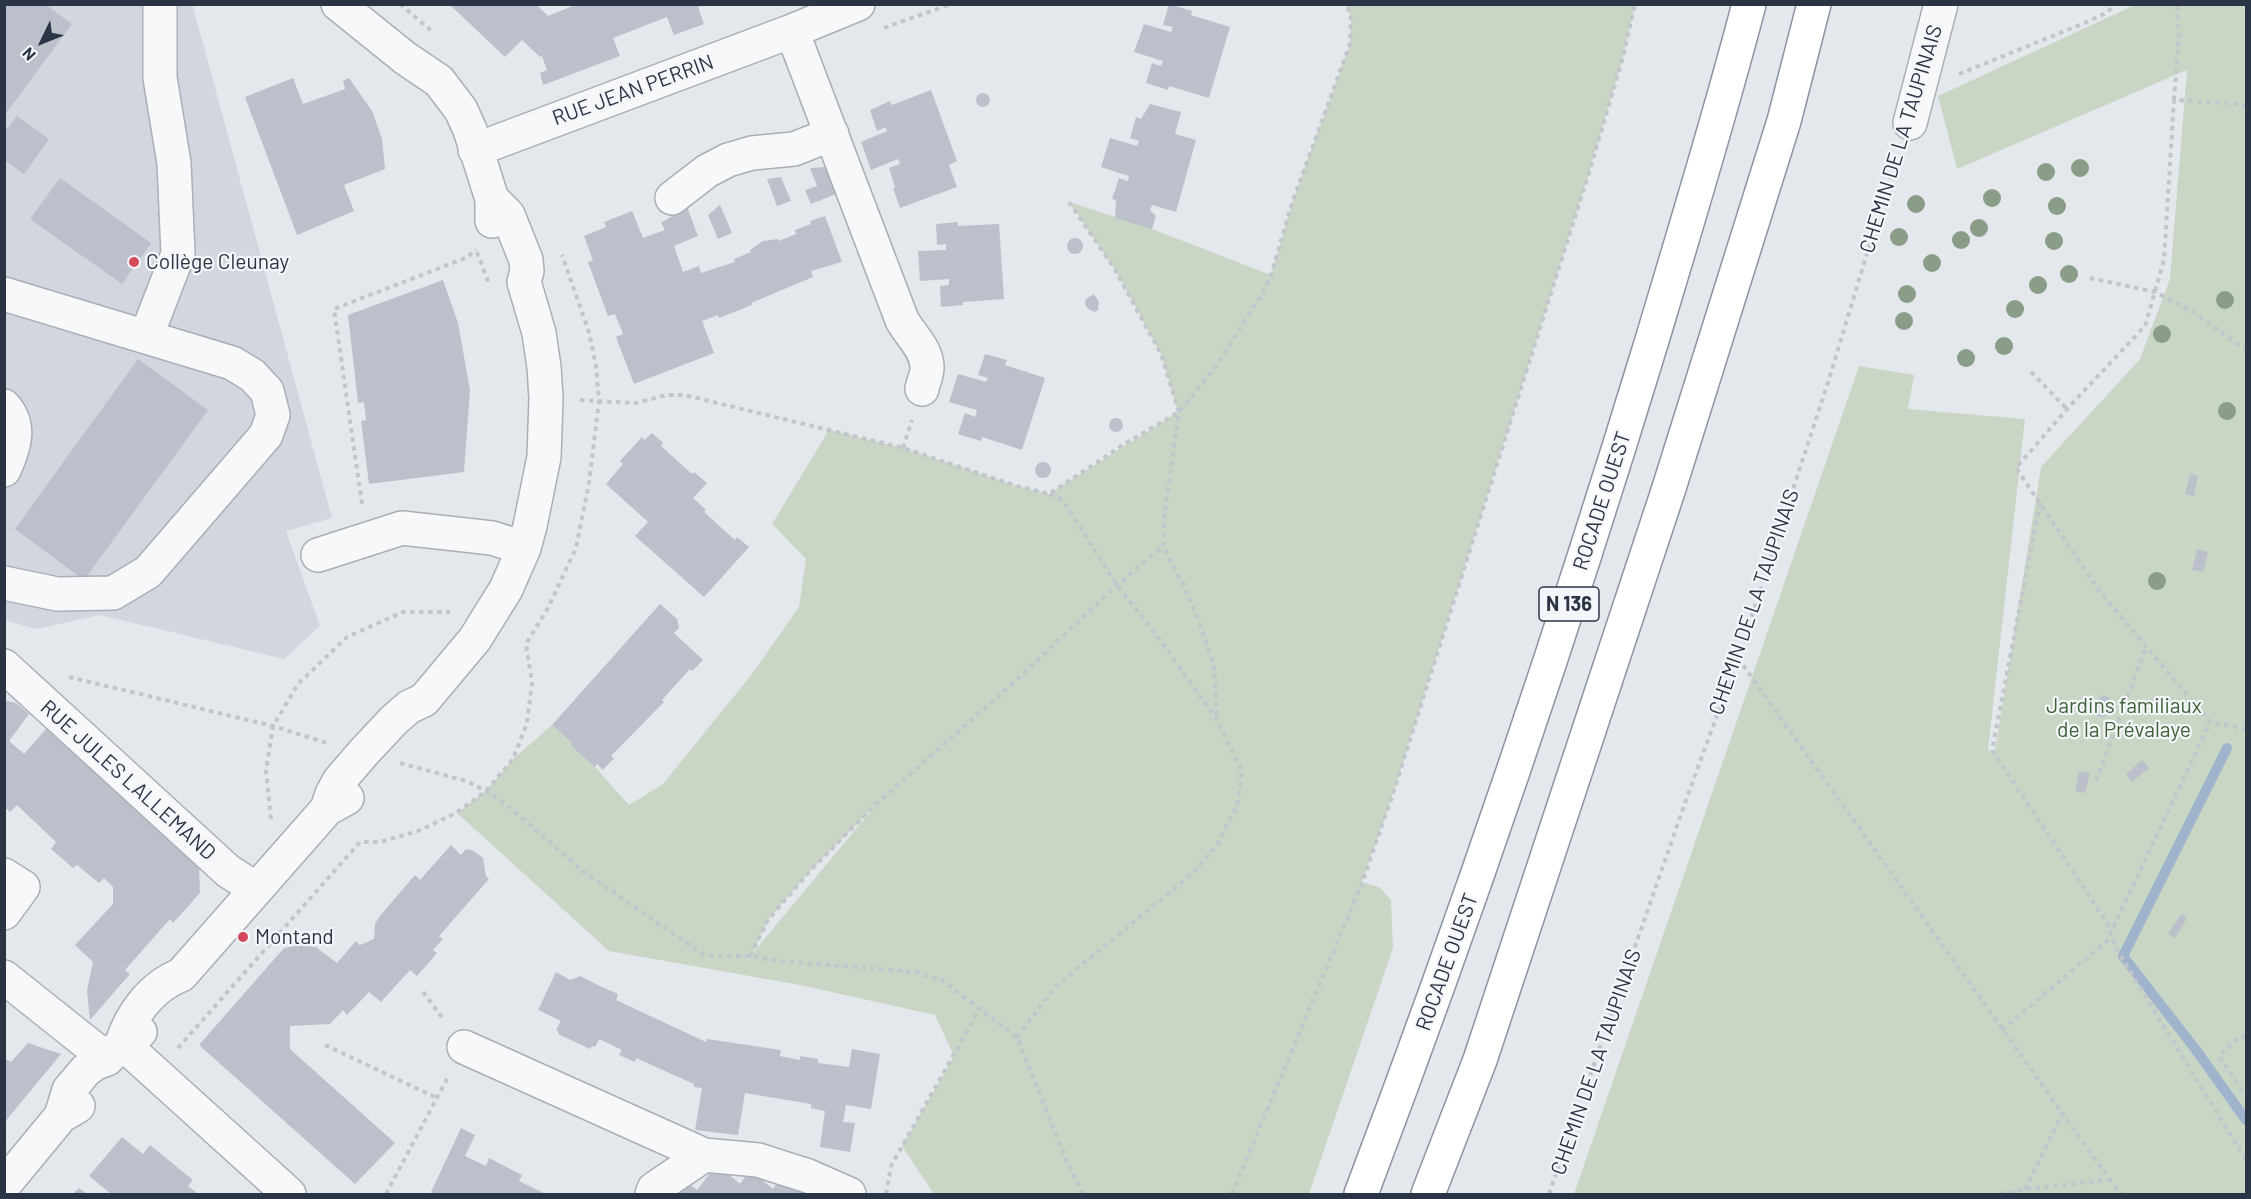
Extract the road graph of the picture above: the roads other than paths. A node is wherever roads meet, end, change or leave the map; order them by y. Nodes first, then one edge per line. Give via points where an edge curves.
1 (160, 4) edge
2 (338, 4) edge
3 (858, 4) edge
4 (1749, 4) edge
5 (1814, 4) edge
6 (1941, 4) edge
7 (792, 31) junction
8 (1910, 123) road end
9 (832, 134) junction
10 (475, 150) junction
11 (672, 198) dead end
12 (5, 295) edge
13 (146, 337) junction
14 (922, 389) dead end
15 (4, 406) edge
16 (4, 470) edge
17 (524, 548) junction
18 (318, 555) dead end
19 (4, 583) edge
20 (4, 666) edge
21 (4, 875) edge
22 (256, 889) junction
23 (4, 914) edge
24 (4, 977) edge
25 (464, 1047) road end
26 (114, 1051) junction
27 (705, 1155) junction
28 (4, 1185) edge
29 (289, 1194) edge
30 (652, 1194) edge
31 (849, 1194) edge
32 (1361, 1194) edge
33 (1428, 1194) edge

1 - 13 street via 160,78 174,163 178,254
2 - 10 street via 439,81 461,110
3 - 7 street, RUE JEAN PERRIN
4 - 32 highway, ROCADE OUEST / N 136 via 1721,111 1604,496 1509,789
5 - 33 highway, N 136 via 1784,121 1669,488 1480,1060
6 - 8 street, CHEMIN DE LA TAUPINAIS
7 - 9 street
7 - 10 street, RUE JEAN PERRIN
9 - 11 street via 794,149 728,160 706,171
9 - 14 street via 902,320 925,355 928,367
10 - 17 street via 488,225 508,215 525,260 524,282 539,333 546,398 544,457
12 - 13 street
13 - 19 street via 232,363 252,375 267,391 273,415 266,435 148,572 113,593 57,594
15 - 16 street via 13,416 15,446
17 - 18 street via 492,538 402,528
17 - 22 street via 506,589 476,639 424,700 409,732 353,794 327,809
20 - 22 street, RUE JULES LALLEMAND via 228,871
21 - 23 street via 23,887
22 - 26 street via 181,975 172,999 150,1026
24 - 26 street
25 - 27 street
26 - 28 street via 100,1083 83,1103 61,1116
26 - 29 street
27 - 30 street via 654,1188
27 - 31 street via 758,1160

